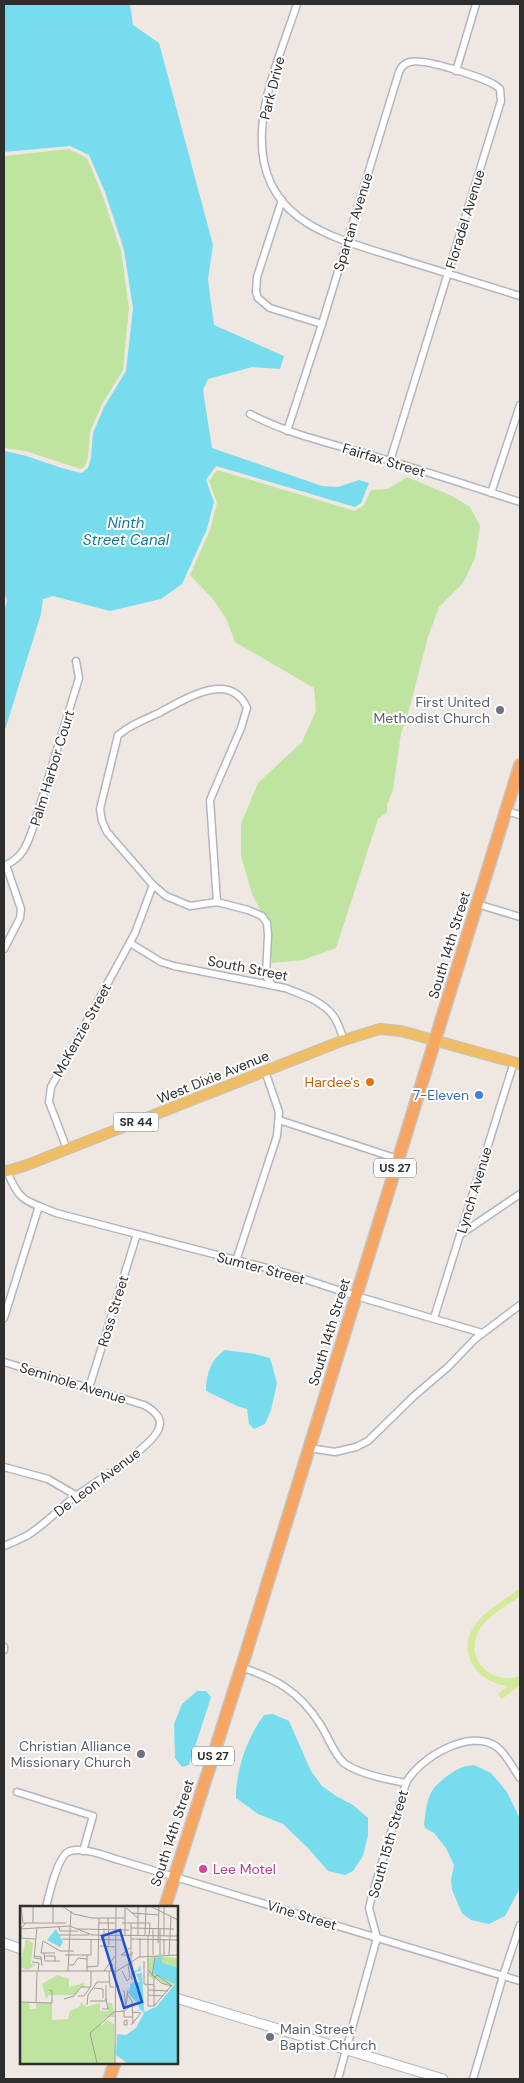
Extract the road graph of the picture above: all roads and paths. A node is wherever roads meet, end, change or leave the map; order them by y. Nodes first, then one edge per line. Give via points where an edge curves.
1 (476, 4) edge
2 (297, 5) edge
3 (456, 71) junction
4 (282, 200) junction
5 (347, 242) junction
6 (448, 274) junction
7 (520, 296) edge
8 (322, 324) junction
9 (520, 405) edge
10 (250, 414) dead end
11 (287, 431) junction
12 (390, 461) junction
13 (491, 493) junction
14 (520, 502) edge
15 (76, 661) dead end
16 (520, 765) edge
17 (506, 810) junction
18 (520, 815) edge
19 (5, 864) edge
20 (153, 885) junction
21 (217, 902) junction
22 (477, 904) junction
23 (520, 917) edge
24 (130, 942) junction
25 (4, 948) edge
26 (272, 986) junction
27 (436, 1039) junction
28 (344, 1040) junction
29 (517, 1063) edge
30 (265, 1071) junction
31 (279, 1120) junction
32 (67, 1149) junction
33 (398, 1159) junction
34 (5, 1172) edge
35 (520, 1194) edge
36 (39, 1206) junction
37 (137, 1234) junction
38 (461, 1234) junction
39 (236, 1261) junction
40 (356, 1296) junction
41 (520, 1305) edge
42 (4, 1318) edge
43 (434, 1318) junction
44 (482, 1333) junction
45 (4, 1362) edge
46 (89, 1388) junction
47 (143, 1404) joint
48 (308, 1448) junction
49 (4, 1467) edge
50 (77, 1496) junction
51 (4, 1546) edge
52 (241, 1667) junction
53 (520, 1778) edge
54 (406, 1783) junction
55 (17, 1792) dead end
56 (83, 1851) junction
57 (174, 1876) junction
58 (46, 1906) edge
59 (164, 1906) edge
60 (520, 1925) edge
61 (377, 1938) junction
62 (4, 1943) edge
63 (20, 1949) edge
64 (503, 1976) junction
65 (520, 1982) edge
66 (178, 1999) edge
67 (347, 2050) junction
68 (115, 2063) edge
69 (109, 2079) edge
70 (338, 2079) edge
71 (443, 2079) edge
72 (473, 2079) edge

1 - 3 street
2 - 4 street, Park Drive via 265,106 262,133 266,171
3 - 5 street, Spartan Avenue via 418,61 401,67
3 - 6 street, Floradel Avenue via 495,85 500,90 501,101
4 - 5 street, Park Drive via 314,228
4 - 8 street via 257,277 256,292 261,302 270,308
5 - 6 street, Park Drive
5 - 8 street, Spartan Avenue
6 - 7 street, Park Drive
6 - 12 street, Floradel Avenue
8 - 11 street, Spartan Avenue
9 - 13 street
10 - 11 street, Fairfax Street
11 - 12 street, Fairfax Street
12 - 13 street, Fairfax Street
13 - 14 street, Fairfax Street
15 - 19 street, Palm Harbor Court via 79,678 34,828 18,859
16 - 17 highway, South 14th Street / US 27
17 - 18 street
17 - 22 highway, South 14th Street / US 27
19 - 25 street via 21,909 20,918
20 - 21 street via 166,896 190,906
20 - 21 street via 107,832 100,814 118,735 188,697 218,689 240,697 247,708 210,800
20 - 24 street, McKenzie Street
21 - 26 street via 255,912 266,920 266,976
22 - 23 street
22 - 27 highway, South 14th Street / US 27
24 - 26 street, South Street via 161,962
24 - 32 street, McKenzie Street via 51,1087 49,1102
26 - 28 street, South Street via 299,993 328,1010
27 - 28 main road, West Dixie Avenue / SR 44 via 391,1029
27 - 29 main road, SR 44
27 - 33 highway, South 14th Street / US 27
28 - 30 main road, West Dixie Avenue / SR 44
29 - 38 street, Lynch Avenue via 482,1161
30 - 31 street via 276,1100
30 - 32 main road, West Dixie Avenue / SR 44
31 - 33 street
31 - 39 street via 277,1136
32 - 34 main road, West Dixie Avenue / SR 44
33 - 40 highway, South 14th Street / US 27
34 - 36 street, Sumter Street via 18,1195
35 - 38 street
36 - 37 street, Sumter Street
36 - 42 street
37 - 39 street, Sumter Street
37 - 46 street, Ross Street
38 - 43 street, Lynch Avenue
39 - 40 street, Sumter Street
40 - 43 street, Sumter Street
40 - 48 highway, South 14th Street / US 27
41 - 44 street
43 - 44 street, Sumter Street
44 - 48 street via 368,1441 334,1452
45 - 46 street, Seminole Avenue
46 - 47 street, Seminole Avenue
47 - 50 street, De Leon Avenue via 159,1418 157,1433
48 - 52 highway, South 14th Street / US 27
49 - 50 street via 48,1479
50 - 51 street, De Leon Avenue via 37,1529
52 - 54 street via 273,1679 294,1692 349,1766
52 - 57 highway, South 14th Street / US 27
53 - 54 street via 498,1748 484,1741 469,1741 426,1760
54 - 61 street, South 15th Street via 369,1908
55 - 56 street via 93,1816
56 - 57 street, Vine Street
56 - 58 street via 71,1850 64,1854
57 - 59 highway, South 14th Street / US 27
57 - 61 street, Vine Street
60 - 64 street
61 - 64 street, Vine Street
61 - 67 street, South 15th Street
62 - 63 main road
64 - 65 street, Vine Street
64 - 72 street
66 - 67 main road
67 - 70 street, South 15th Street
67 - 71 main road
68 - 69 highway

